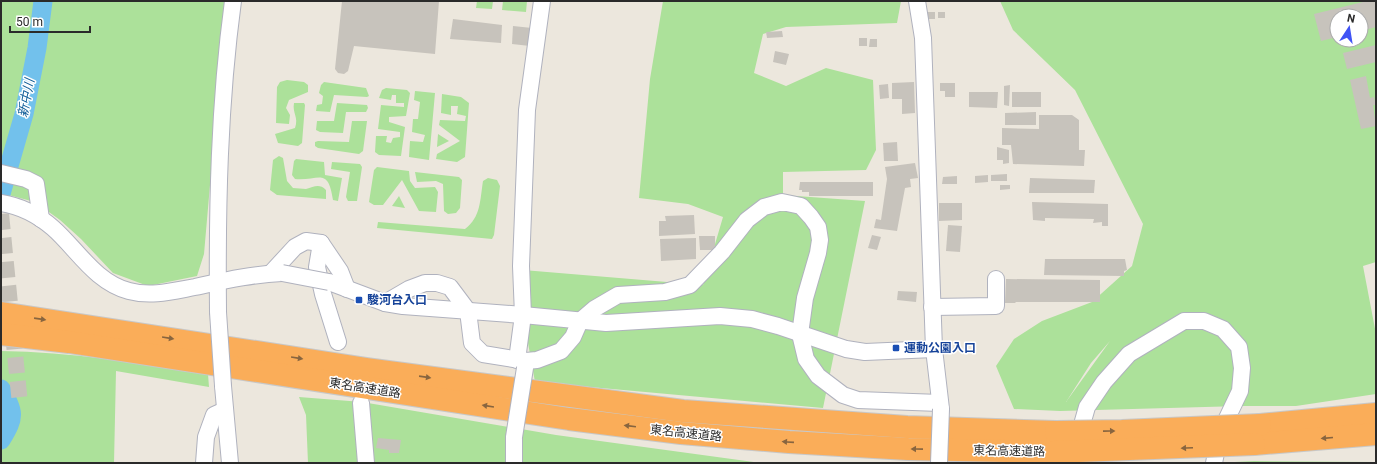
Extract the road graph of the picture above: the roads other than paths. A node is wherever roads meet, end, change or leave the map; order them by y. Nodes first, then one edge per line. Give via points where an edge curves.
1 (233, 1) edge
2 (542, 1) edge
3 (916, 1) edge
4 (1, 173) edge
5 (1, 203) edge
6 (41, 219) junction
7 (321, 243) junction
8 (276, 273) junction
9 (996, 279) dead end
10 (218, 282) junction
11 (347, 289) junction
12 (385, 303) junction
13 (932, 307) junction
14 (468, 311) junction
15 (1, 313) edge
16 (523, 315) junction
17 (580, 321) junction
18 (1, 334) edge
19 (800, 334) junction
20 (338, 342) dead end
21 (934, 349) junction
22 (523, 363) junction
23 (361, 403) dead end
24 (940, 406) junction
25 (1376, 406) edge
26 (225, 410) junction
27 (1376, 414) edge
28 (1292, 422) junction
29 (1257, 434) junction
30 (1372, 434) edge
31 (1061, 449) edge
32 (204, 463) edge
33 (230, 463) edge
34 (366, 463) edge
35 (514, 463) edge
36 (939, 463) edge
37 (1214, 463) edge

1 - 10 street via 225,64 217,223
2 - 16 street via 527,110 521,266
3 - 13 street via 923,38
4 - 6 street via 36,184
5 - 6 street via 26,210
6 - 10 street via 102,278 128,291 159,294
7 - 8 street via 306,240 294,247
7 - 11 street via 340,271
7 - 20 street via 317,267 322,294
8 - 10 street
8 - 11 street, bridge via 329,282
9 - 13 street via 996,306
10 - 26 street, bridge
11 - 12 street
12 - 14 street
12 - 14 street via 409,289 425,283 437,283 450,287
13 - 21 street
14 - 16 street
14 - 22 street via 472,343 483,354
15 -> 31 highway, 東名高速道路 via 367,369 683,412 907,427
16 - 17 street
16 - 22 street
17 - 19 street via 606,323 720,316 752,320
17 - 19 street via 618,295 665,292 690,285 722,252 747,220 764,207 782,202 801,206 818,227 820,240 805,298
17 - 22 street via 573,337 561,350
31 -> 18 highway, 東名高速道路 via 900,448 681,433 569,419
19 - 21 street via 846,349 865,352
19 - 24 street via 806,359 818,376 843,395 858,400
21 - 24 street
22 - 35 street, bridge via 514,437
23 - 34 street
24 - 36 street, bridge
25 - 28 highway
26 - 32 street via 214,415 206,437
26 - 33 street
27 - 28 highway, 東名高速道路
28 - 29 highway, 東名高速道路
30 -> 29 highway, 東名高速道路
29 - 31 highway, 東名高速道路, bridge via 1122,431
31 - 37 street via 1104,382 1129,354 1184,321 1204,321 1223,329 1239,348 1242,368 1240,391 1220,433

